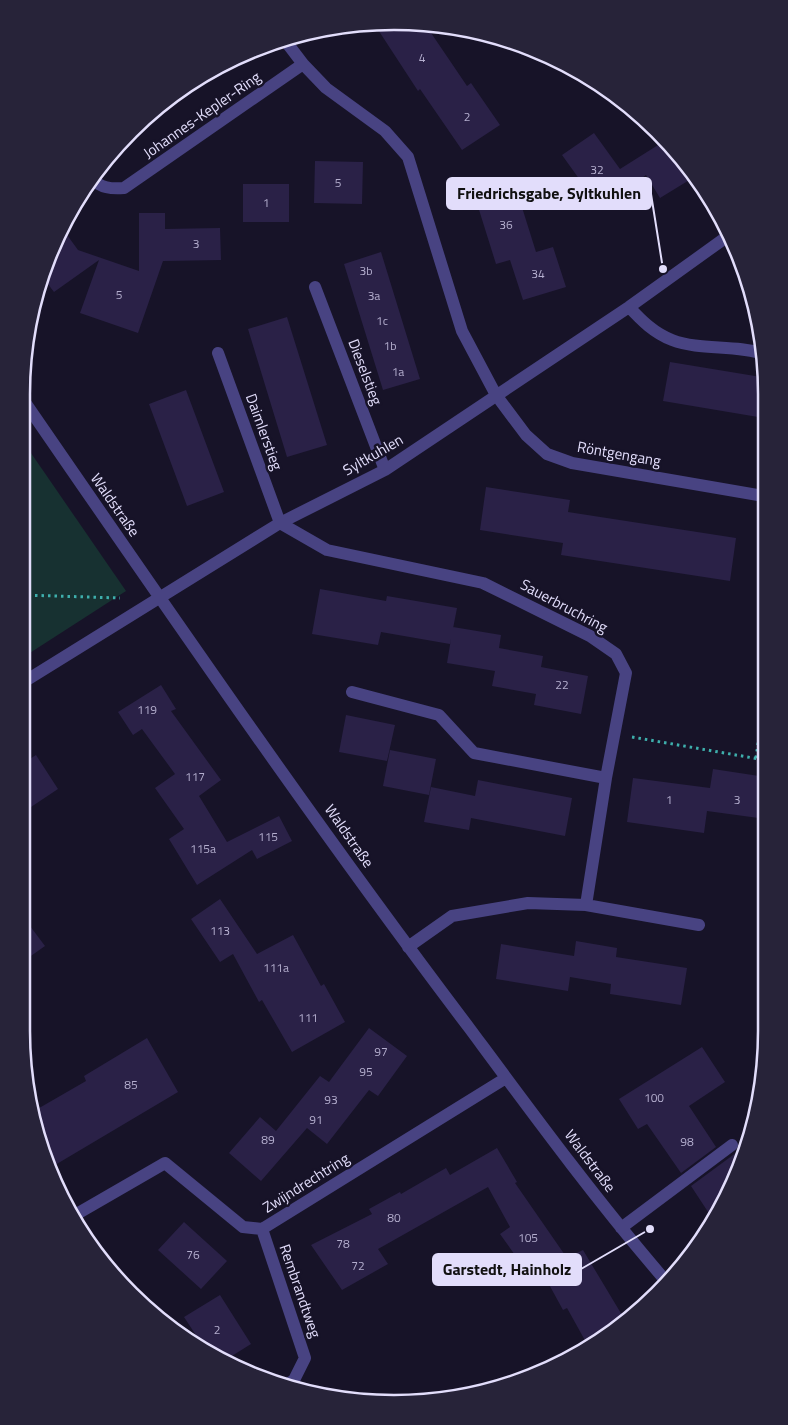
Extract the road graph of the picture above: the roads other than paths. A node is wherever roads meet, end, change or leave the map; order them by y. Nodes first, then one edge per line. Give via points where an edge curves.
1 (289, 45) edge
2 (303, 64) junction
3 (97, 183) edge
4 (723, 240) edge
5 (315, 286) dead end
6 (629, 307) junction
7 (756, 352) edge
8 (218, 353) dead end
9 (496, 395) junction
10 (30, 410) edge
11 (385, 470) junction
12 (758, 495) edge
13 (280, 523) junction
14 (160, 598) junction
15 (30, 679) edge
16 (352, 692) dead end
17 (606, 778) junction
18 (586, 905) junction
19 (700, 925) dead end
20 (408, 947) junction
21 (506, 1078) junction
22 (732, 1146) dead end
23 (78, 1212) edge
24 (621, 1228) junction
25 (262, 1229) junction
26 (662, 1277) edge
27 (293, 1381) edge

1 - 2 street, Röntgengang
2 - 3 street, Johannes-Kepler-Ring via 124,188 111,189
2 - 9 street, Röntgengang via 326,88 385,131 408,157 462,331
4 - 6 street, Syltkuhlen
5 - 11 street, Dieselstieg
6 - 7 street via 647,326 674,340
6 - 9 street, Syltkuhlen
8 - 13 street, Daimlerstieg
9 - 11 street, Syltkuhlen
9 - 12 street, Röntgengang via 526,435 547,454 572,462
10 - 14 street, Waldstraße
11 - 13 street, Syltkuhlen
13 - 14 street, Syltkuhlen
13 - 17 street, Sauerbruchring via 327,550 484,583 590,636 616,654 626,673
14 - 15 street, Syltkuhlen
14 - 20 street, Waldstraße
16 - 17 street via 439,715 474,753
17 - 18 street, Sauerbruchring
18 - 19 street
18 - 20 street via 528,903 452,916
20 - 21 street, Waldstraße
21 - 24 street, Waldstraße
21 - 25 street, Zwijndrechtring
22 - 24 street
23 - 25 street, Zwijndrechtring via 164,1163 243,1227
24 - 26 street, Waldstraße
25 - 27 street, Rembrandtweg via 306,1358

